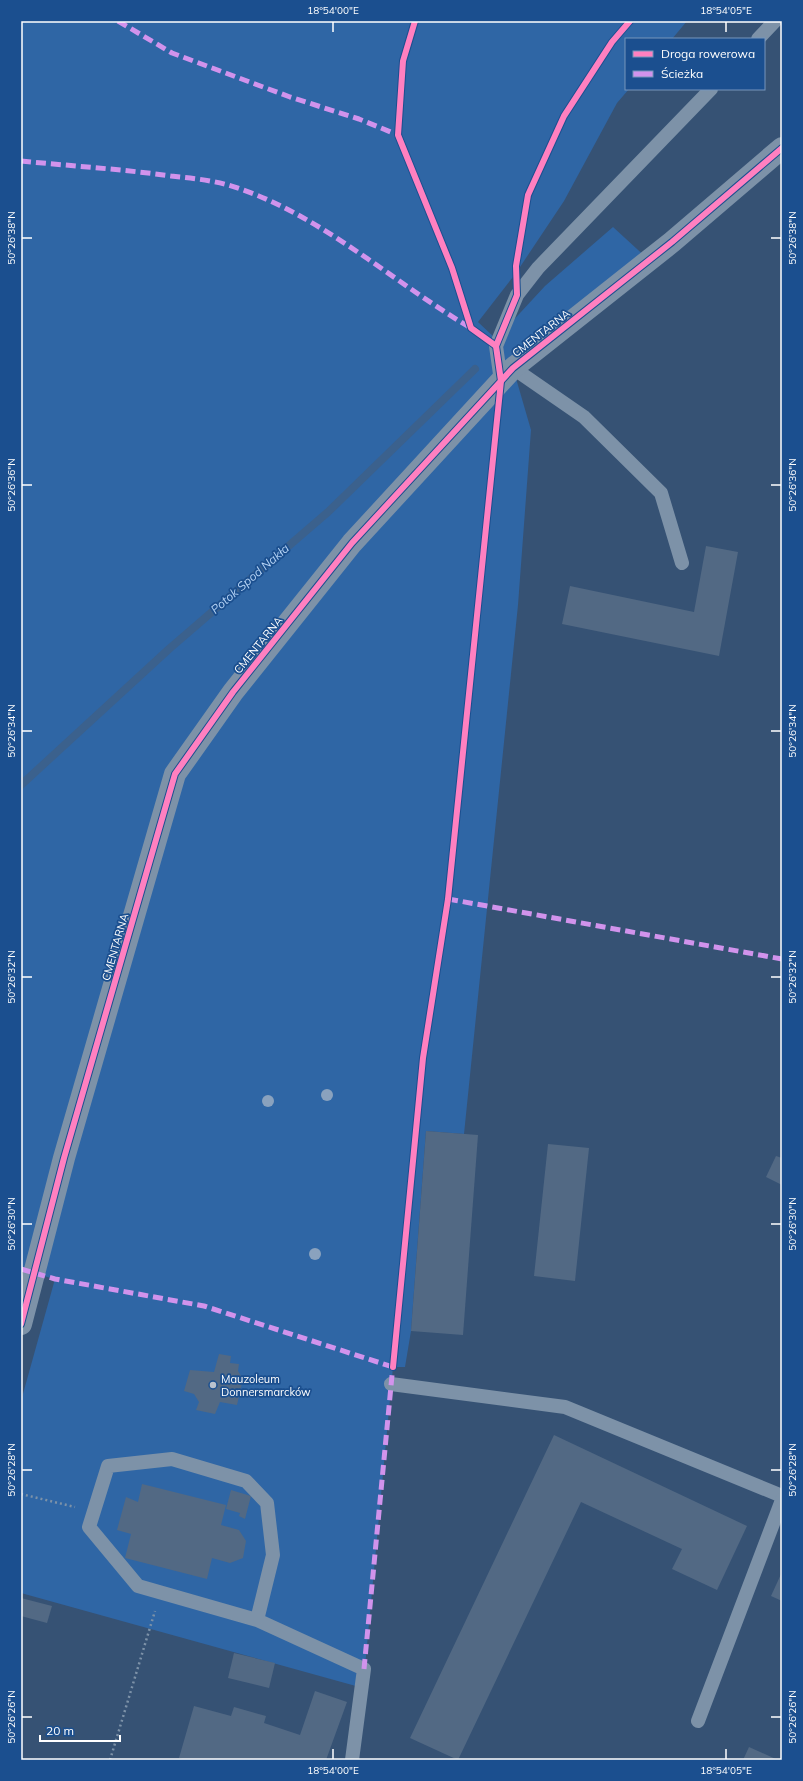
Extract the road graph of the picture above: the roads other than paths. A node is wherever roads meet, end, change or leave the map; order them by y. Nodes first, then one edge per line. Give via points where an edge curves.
1 (775, 21) edge
2 (759, 38) edge
3 (711, 90) edge
4 (782, 148) edge
5 (507, 374) junction
6 (682, 563) dead end
7 (21, 1324) edge
8 (391, 1384) dead end
9 (782, 1496) edge
10 (782, 1500) edge
11 (257, 1620) junction
12 (698, 1721) dead end
13 (352, 1760) edge

1 - 2 lane
3 - 5 lane via 538,268 517,295 496,346
4 - 5 street, CMENTARNA via 672,242
5 - 6 lane via 584,417 662,493
5 - 7 street, CMENTARNA via 352,543 233,692 176,774 67,1151
8 - 9 lane via 566,1407
10 - 12 lane
11 - 11 lane via 138,1586 89,1528 108,1466 172,1459 246,1481 267,1503 274,1555
11 - 13 lane via 364,1669

